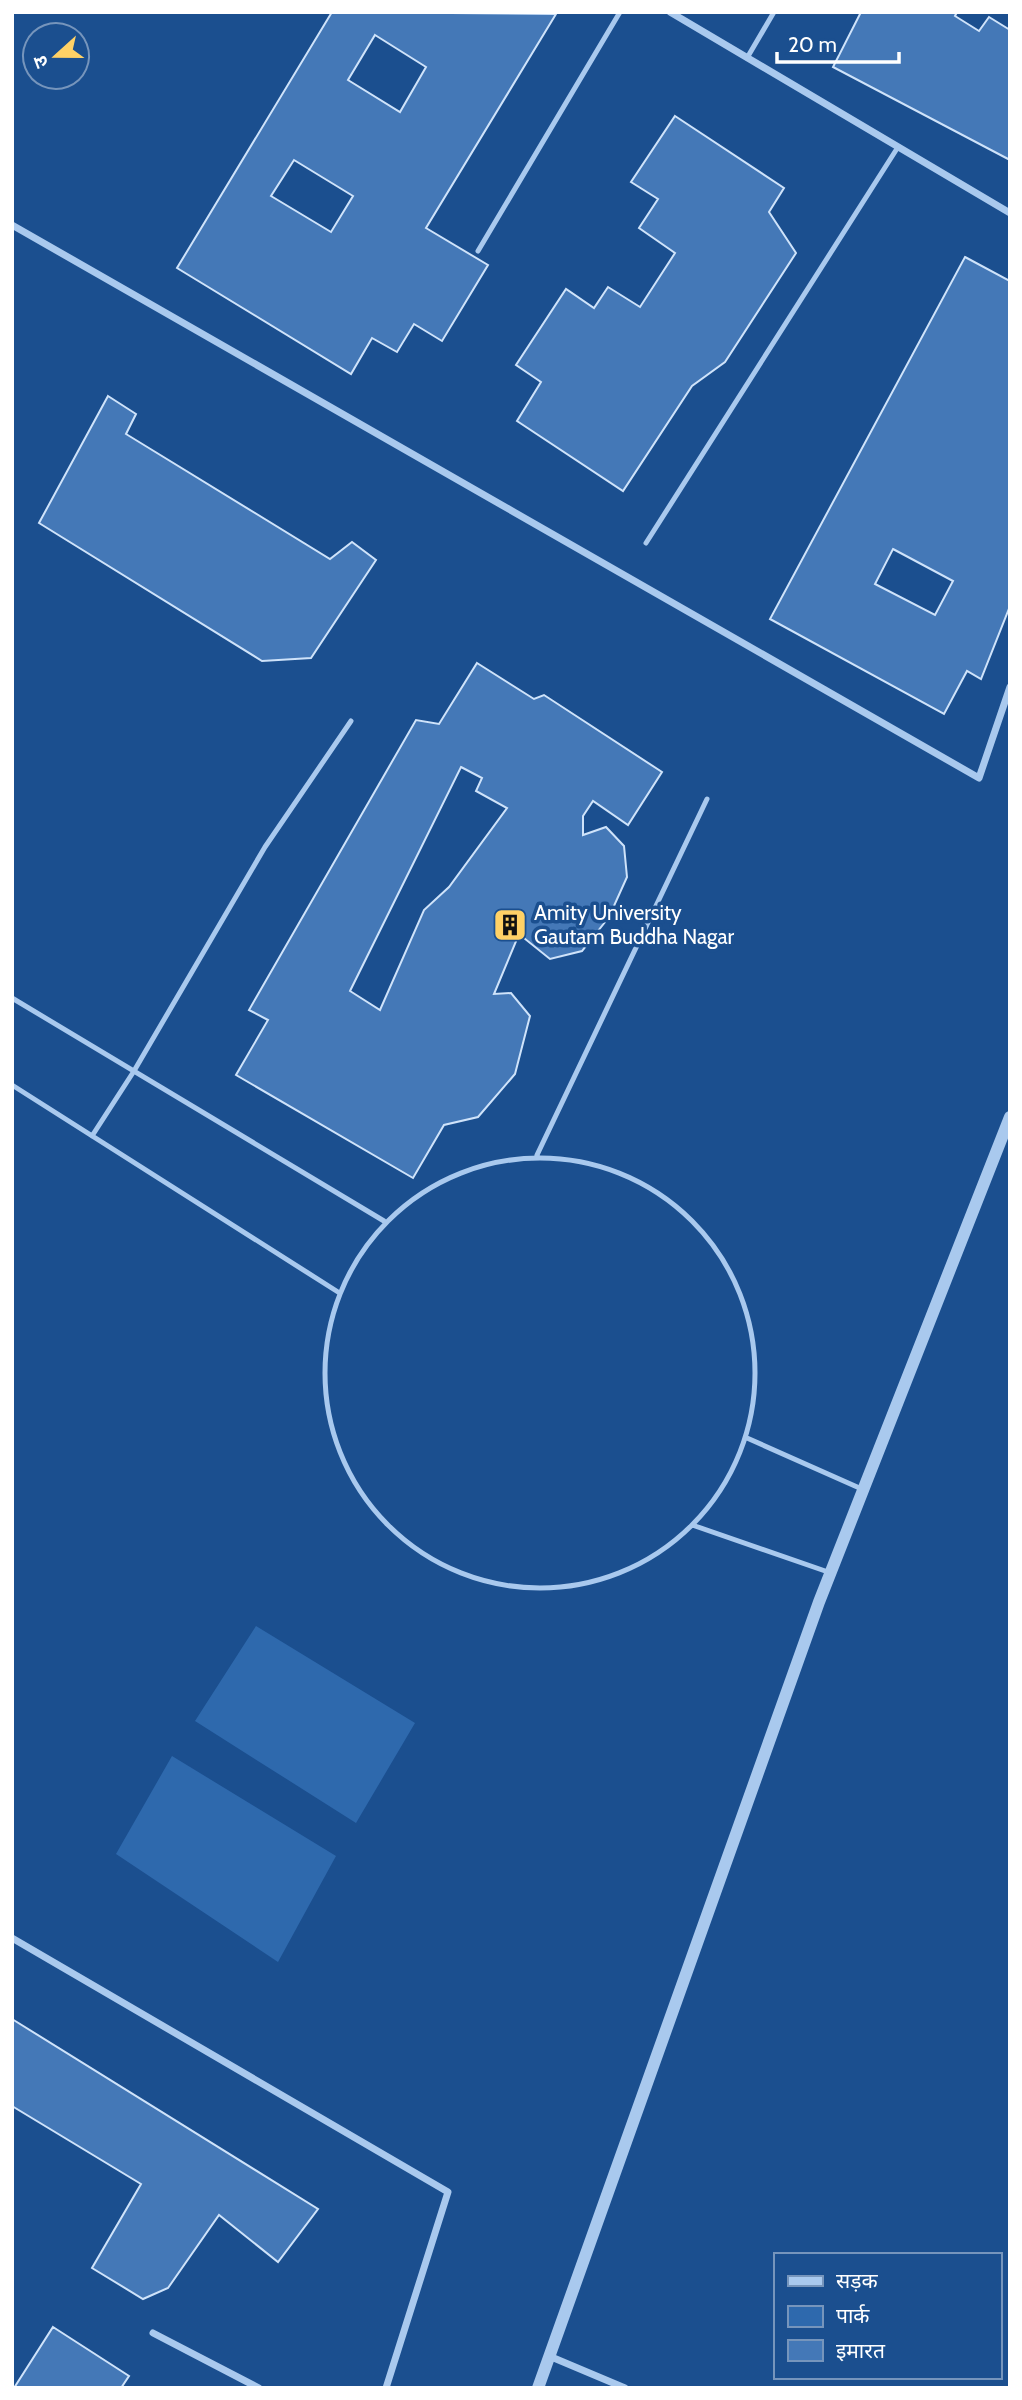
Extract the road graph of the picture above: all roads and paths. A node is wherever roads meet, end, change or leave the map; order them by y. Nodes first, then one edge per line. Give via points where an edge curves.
1 (620, 12) edge
2 (670, 12) edge
3 (774, 12) edge
4 (747, 58) junction
5 (898, 147) junction
6 (1010, 213) edge
7 (12, 226) edge
8 (478, 251) dead end
9 (646, 543) dead end
10 (1010, 687) edge
11 (351, 721) dead end
12 (707, 799) dead end
13 (12, 998) edge
14 (134, 1071) junction
15 (12, 1085) edge
16 (1010, 1117) edge
17 (92, 1136) junction
18 (537, 1155) junction
19 (384, 1221) junction
20 (338, 1292) junction
21 (747, 1438) junction
22 (864, 1490) junction
23 (695, 1526) junction
24 (831, 1573) junction
25 (12, 1938) edge
26 (153, 2333) dead end
27 (550, 2356) junction
28 (259, 2388) edge
29 (386, 2388) edge
30 (538, 2388) edge
31 (625, 2388) edge

1 - 8 lane
2 - 4 street
3 - 4 lane
4 - 5 street
5 - 6 street
5 - 9 lane
7 - 10 street via 979,778
11 - 14 lane via 265,847
12 - 18 lane
13 - 14 lane
14 - 17 lane
14 - 19 lane
15 - 17 lane
16 - 22 street
17 - 20 lane
18 - 19 lane via 454,1173
18 - 21 lane via 620,1171 691,1218 739,1288 757,1371
19 - 20 lane
20 - 23 lane via 323,1375 340,1459 388,1529 459,1575 542,1591 626,1574
21 - 22 lane
21 - 23 lane
22 - 24 street
23 - 24 lane
24 - 27 street
25 - 29 street via 448,2192
26 - 28 street
27 - 30 street
27 - 31 street

